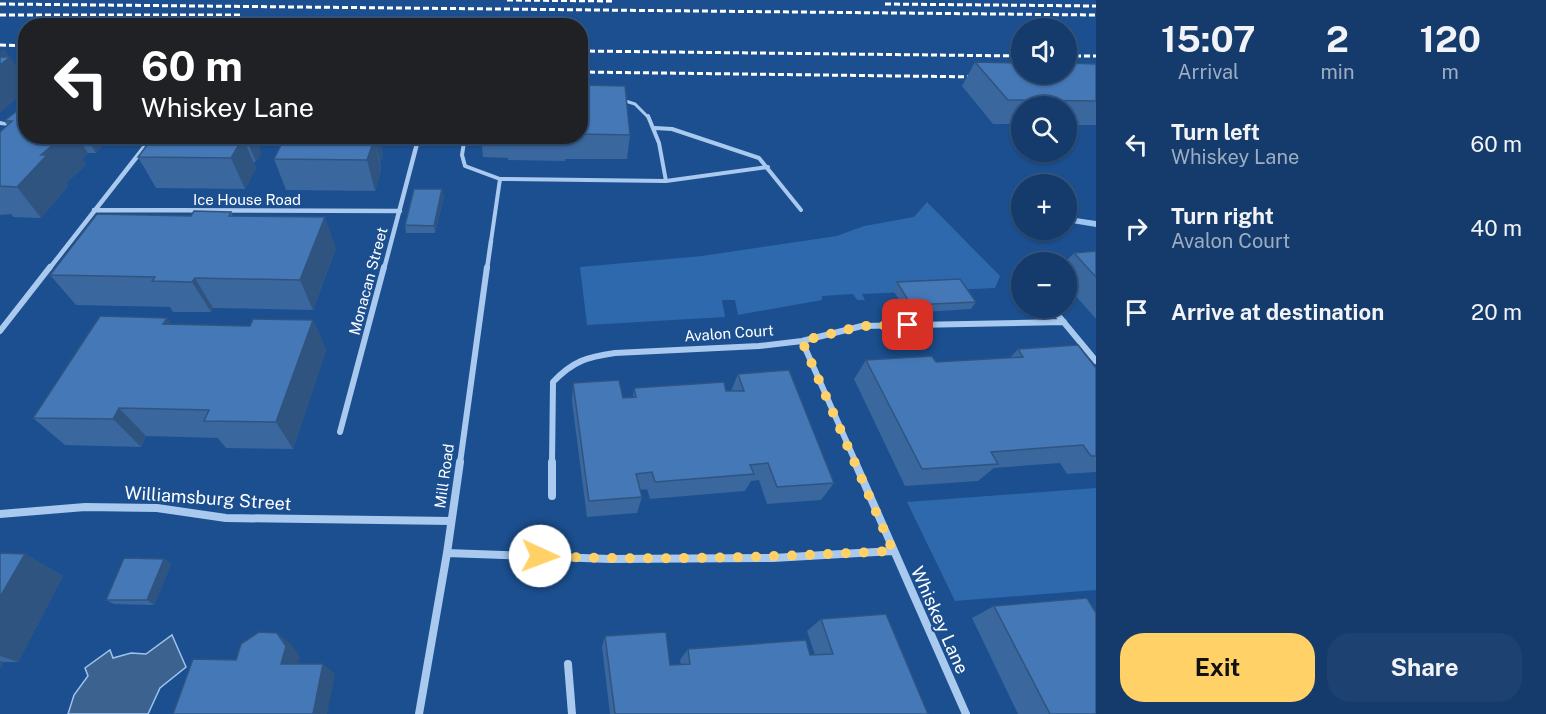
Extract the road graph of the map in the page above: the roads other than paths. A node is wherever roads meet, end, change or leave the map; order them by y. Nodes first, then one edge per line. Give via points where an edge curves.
1 (619, 100) edge
2 (0, 123) edge
3 (655, 128) junction
4 (2, 131) edge
5 (147, 144) edge
6 (417, 144) edge
7 (464, 144) edge
8 (768, 167) junction
9 (500, 179) junction
10 (666, 181) junction
11 (94, 210) junction
12 (801, 210) dead end
13 (400, 211) junction
14 (491, 241) joint
15 (1061, 318) edge
16 (1064, 322) junction
17 (0, 331) edge
18 (802, 341) junction
19 (1096, 361) edge
20 (340, 432) dead end
21 (552, 496) dead end
22 (0, 514) edge
23 (451, 521) junction
24 (893, 551) junction
25 (447, 553) junction
26 (568, 664) dead end
27 (418, 714) edge
28 (572, 714) edge
29 (966, 714) edge

1 - 3 lane via 630,101 645,110
2 - 4 lane via 10,124
3 - 8 lane via 672,129 759,158
3 - 10 lane
5 - 11 street
6 - 13 street, Monacan Street
7 - 9 lane via 465,166
8 - 10 lane
8 - 12 lane
9 - 10 lane
9 - 14 lane
11 - 13 street, Ice House Road
11 - 17 street
13 - 20 street, Monacan Street
14 - 23 street, Mill Road
15 - 16 street
16 - 18 street, Avalon Court via 862,326
16 - 19 street
18 - 21 street, Avalon Court via 615,353 567,367 553,382
18 - 24 street, Whiskey Lane
22 - 23 street, Williamsburg Street via 85,507 157,508 226,518
23 - 25 street, Mill Road
24 - 25 street via 773,558 621,559
24 - 29 street, Whiskey Lane
25 - 27 street, Mill Road
26 - 28 street

